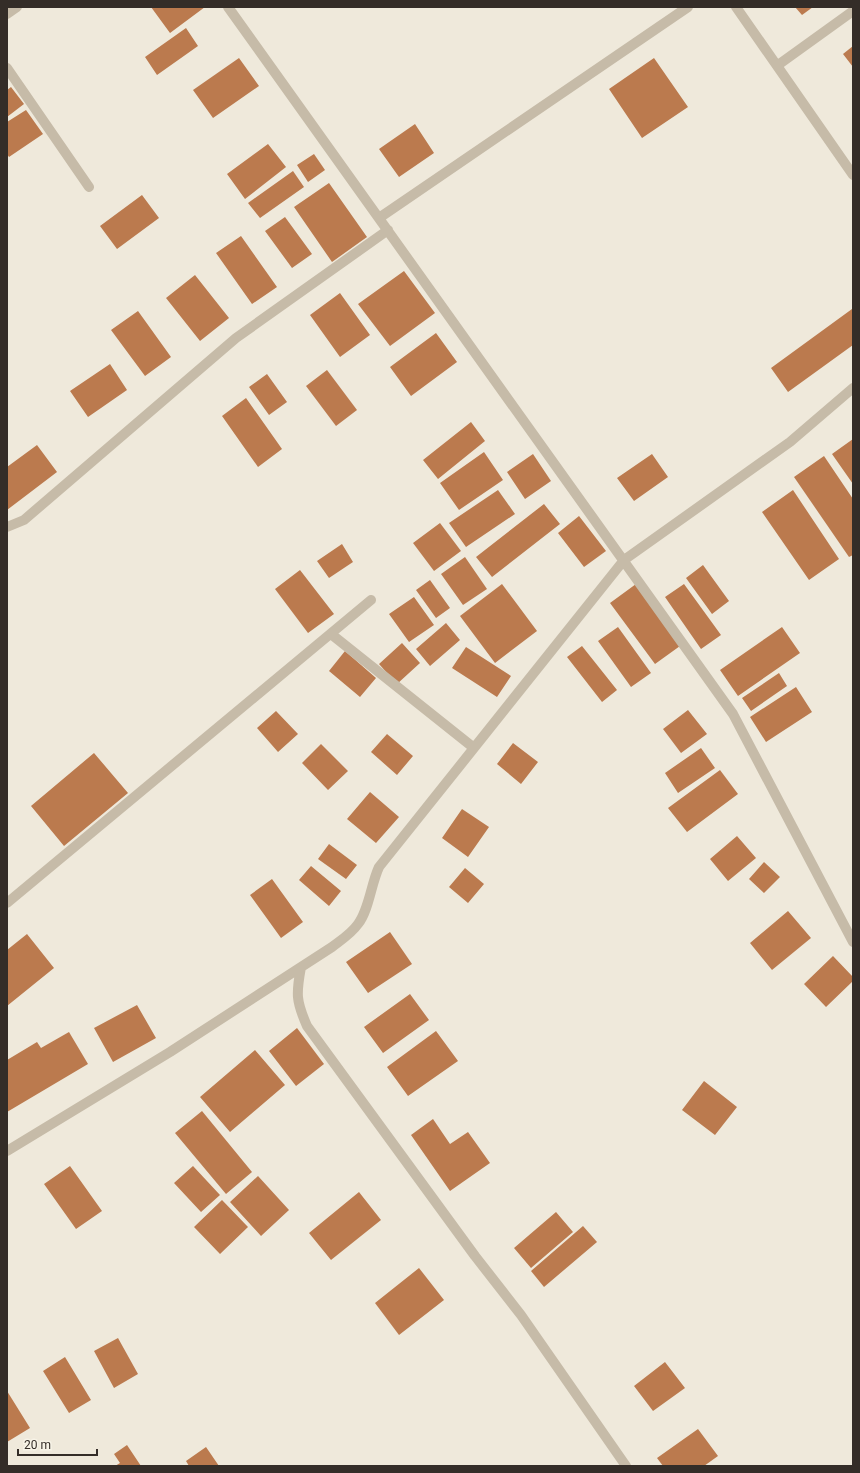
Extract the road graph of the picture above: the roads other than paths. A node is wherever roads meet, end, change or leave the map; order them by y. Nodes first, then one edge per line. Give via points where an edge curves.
1 (17, 7) edge
2 (228, 7) edge
3 (688, 7) edge
4 (736, 7) edge
5 (853, 11) edge
6 (7, 14) edge
7 (778, 65) junction
8 (7, 68) edge
9 (853, 175) edge
10 (89, 187) dead end
11 (379, 218) junction
12 (388, 230) junction
13 (853, 388) edge
14 (7, 527) edge
15 (624, 560) junction
16 (371, 600) dead end
17 (331, 634) junction
18 (474, 748) junction
19 (7, 903) edge
20 (853, 942) edge
21 (300, 967) junction
22 (8, 1149) edge
23 (626, 1466) edge

1 - 6 street
2 - 11 street
3 - 11 street
4 - 7 street
5 - 7 street
7 - 9 street
8 - 10 street
11 - 12 street
12 - 14 street via 236,338 24,520
12 - 15 street
13 - 15 street via 790,442
15 - 18 street
15 - 20 street via 733,714
16 - 17 street
17 - 18 street
17 - 19 street
18 - 21 street via 380,866 373,880 365,911 352,932
21 - 22 street via 170,1052
21 - 23 street via 297,998 306,1026 521,1315

